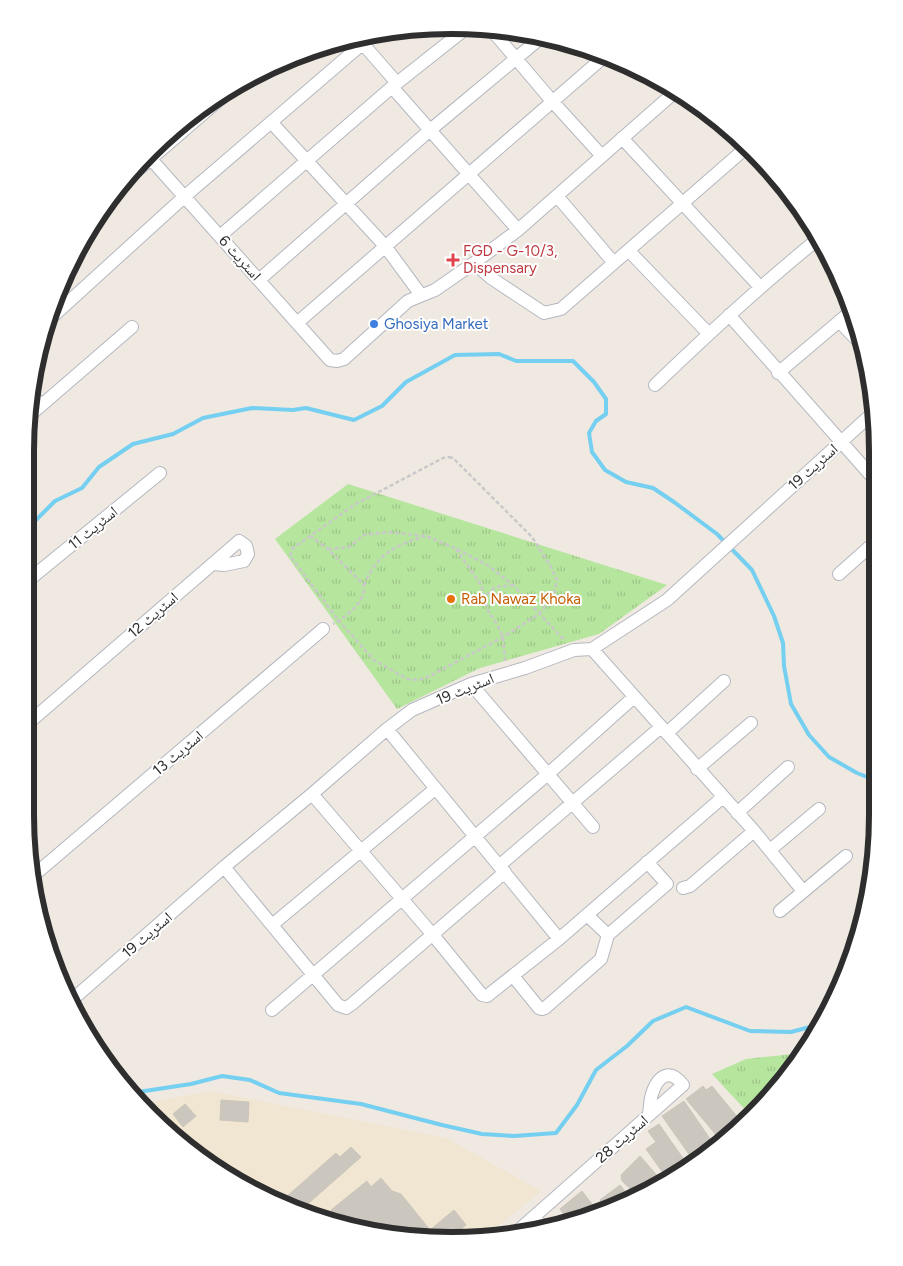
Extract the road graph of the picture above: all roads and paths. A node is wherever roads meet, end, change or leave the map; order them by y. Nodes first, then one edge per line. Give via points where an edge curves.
1 (459, 34) edge
2 (497, 36) edge
3 (536, 43) edge
4 (363, 44) joint
5 (517, 59) junction
6 (599, 61) edge
7 (394, 85) junction
8 (670, 96) edge
9 (552, 102) junction
10 (271, 122) junction
11 (429, 130) junction
12 (622, 138) junction
13 (742, 151) edge
14 (602, 156) junction
15 (152, 160) edge
16 (307, 160) junction
17 (468, 174) junction
18 (557, 196) junction
19 (184, 197) junction
20 (346, 203) junction
21 (682, 204) junction
22 (518, 230) junction
23 (220, 236) junction
24 (813, 243) edge
25 (385, 246) junction
26 (629, 251) junction
27 (474, 263) junction
28 (614, 263) junction
29 (260, 279) junction
30 (760, 286) junction
31 (420, 295) junction
32 (58, 311) edge
33 (729, 315) junction
34 (846, 315) edge
35 (839, 321) junction
36 (297, 323) junction
37 (132, 327) dead end
38 (708, 333) junction
39 (853, 335) edge
40 (778, 373) junction
41 (655, 385) dead end
42 (37, 401) edge
43 (40, 405) junction
44 (36, 409) edge
45 (868, 418) edge
46 (842, 441) junction
47 (160, 473) dead end
48 (869, 473) edge
49 (310, 536) junction
50 (426, 536) junction
51 (869, 547) edge
52 (455, 548) junction
53 (328, 549) junction
54 (213, 564) junction
55 (839, 574) dead end
56 (34, 576) edge
57 (513, 585) junction
58 (364, 586) junction
59 (485, 597) junction
60 (539, 614) junction
61 (339, 621) junction
62 (323, 629) joint
63 (503, 637) junction
64 (592, 649) junction
65 (574, 650) junction
66 (505, 673) junction
67 (724, 681) dead end
68 (471, 684) junction
69 (634, 697) junction
70 (34, 718) edge
71 (751, 723) dead end
72 (387, 729) junction
73 (664, 730) junction
74 (788, 767) dead end
75 (697, 768) junction
76 (548, 774) junction
77 (435, 789) junction
78 (312, 794) junction
79 (723, 797) junction
80 (573, 803) junction
81 (818, 809) dead end
82 (737, 813) junction
83 (593, 826) dead end
84 (754, 831) junction
85 (476, 836) junction
86 (770, 850) junction
87 (360, 852) junction
88 (846, 856) dead end
89 (647, 862) junction
90 (224, 867) junction
91 (502, 868) junction
92 (38, 872) edge
93 (683, 888) dead end
94 (803, 891) junction
95 (400, 899) junction
96 (780, 911) dead end
97 (587, 915) junction
98 (272, 925) junction
99 (433, 935) junction
100 (608, 935) junction
101 (559, 939) junction
102 (312, 974) junction
103 (512, 976) junction
104 (76, 996) edge
105 (272, 1010) dead end
106 (649, 1114) dead end
107 (534, 1216) junction
108 (539, 1223) edge
109 (523, 1226) edge

1 - 7 street
2 - 5 street
3 - 5 street
4 - 7 street
4 - 10 street
5 - 9 street
5 - 11 street
6 - 9 street
7 - 11 street
7 - 16 street
8 - 12 street
9 - 14 street
9 - 17 street
10 - 16 street
10 - 19 street
11 - 17 street
11 - 20 street
12 - 14 street
12 - 21 street
13 - 21 street
14 - 18 street
15 - 19 street, اسٹریٹ 6
16 - 20 street
16 - 23 street
17 - 22 street
17 - 25 street
18 - 22 street
18 - 28 street
19 - 23 street, اسٹریٹ 6
19 - 32 street
20 - 25 street
20 - 29 street
21 - 26 street
21 - 30 street
22 - 27 street
23 - 29 street, اسٹریٹ 6
24 - 30 street
25 - 31 street
25 - 36 street
26 - 28 street
26 - 38 street
27 - 28 street via 544,313 561,309
27 - 31 street via 435,290
29 - 36 street, اسٹریٹ 6
30 - 33 street
31 - 36 street, اسٹریٹ 6 via 408,301 344,359 337,361 330,360
33 - 38 street
33 - 40 street
34 - 35 street
35 - 39 street
35 - 40 street
37 - 43 street
38 - 41 street
40 - 46 street
42 - 43 street
43 - 44 street
45 - 46 street, اسٹریٹ 19
46 - 48 street
46 - 64 street, اسٹریٹ 19 via 667,600
47 - 56 street, اسٹریٹ 11
49 - 53 path
49 - 60 path via 354,505 443,458 453,458 532,537 551,567 557,580 554,595
49 - 61 path via 292,550 290,556
50 - 52 path
50 - 53 path via 388,532 364,535 349,547
50 - 58 path via 404,543 386,554 371,569
51 - 55 street
52 - 57 path via 489,566
52 - 59 path via 481,585
53 - 58 path
54 - 54 street, اسٹریٹ 12 via 244,561 248,554 246,546 240,541
54 - 70 street, اسٹریٹ 12
57 - 59 path via 495,587
57 - 60 path
58 - 61 path via 361,602
59 - 63 path via 488,611
60 - 63 path
60 - 65 path
61 - 62 path
61 - 63 path via 374,660 407,679 419,680 430,676
62 - 92 street, اسٹریٹ 13
63 - 66 path
64 - 65 street, اسٹریٹ 19
64 - 69 street
65 - 66 street, اسٹریٹ 19
66 - 68 street, اسٹریٹ 19
67 - 73 street
68 - 72 street, اسٹریٹ 19 via 412,710
68 - 76 street
69 - 73 street
69 - 76 street
71 - 75 street
72 - 77 street
72 - 78 street, اسٹریٹ 19
73 - 75 street
73 - 80 street
74 - 82 street
75 - 79 street
76 - 80 street
76 - 85 street
77 - 85 street
77 - 87 street
78 - 87 street
78 - 90 street, اسٹریٹ 19
79 - 82 street
79 - 89 street
80 - 83 street
80 - 91 street
81 - 86 street
82 - 84 street
84 - 86 street
84 - 93 street via 690,886
85 - 91 street
85 - 95 street
86 - 94 street
87 - 95 street
87 - 98 street
88 - 94 street
89 - 97 street
89 - 100 street via 667,884
90 - 98 street
90 - 104 street, اسٹریٹ 19
91 - 99 street
91 - 101 street
94 - 96 street
95 - 99 street
95 - 102 street
97 - 100 street
97 - 101 street
98 - 102 street
99 - 102 street via 346,1008 338,1005
99 - 103 street via 482,995 488,996
100 - 103 street via 601,958 545,1008 539,1008
101 - 103 street
102 - 105 street
106 - 107 street, اسٹریٹ 28 via 651,1096 658,1081 666,1076 675,1076 684,1085
107 - 108 street
107 - 109 street, اسٹریٹ 28

